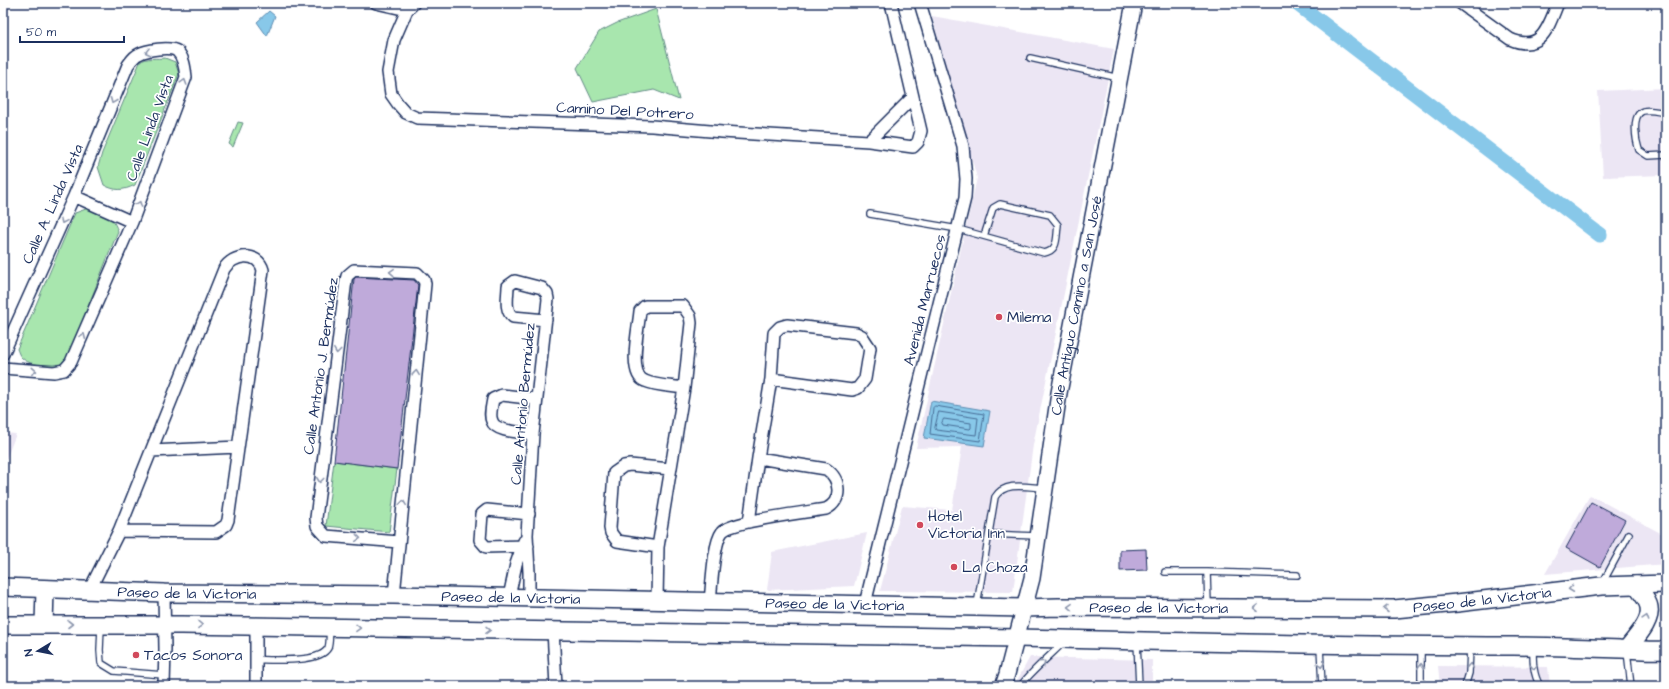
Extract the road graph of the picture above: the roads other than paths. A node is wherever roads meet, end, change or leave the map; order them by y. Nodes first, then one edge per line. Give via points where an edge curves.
1 (376, 3) edge
2 (891, 3) edge
3 (920, 3) edge
4 (1134, 3) edge
5 (1460, 3) edge
6 (1558, 3) edge
7 (411, 6) edge
8 (1030, 58) dead end
9 (128, 65) joint
10 (1119, 78) junction
11 (914, 97) junction
12 (1666, 113) edge
13 (869, 141) junction
14 (1666, 155) edge
15 (74, 196) junction
16 (870, 214) dead end
17 (132, 222) junction
18 (958, 229) junction
19 (984, 236) junction
20 (546, 320) junction
21 (3, 354) edge
22 (3, 368) edge
23 (771, 380) junction
24 (684, 388) junction
25 (536, 399) junction
26 (532, 434) junction
27 (238, 446) junction
28 (151, 451) junction
29 (758, 458) junction
30 (670, 469) junction
31 (1045, 488) junction
32 (529, 514) junction
33 (749, 522) junction
34 (119, 531) junction
35 (989, 534) junction
36 (1629, 534) dead end
37 (1038, 536) junction
38 (399, 542) junction
39 (526, 542) junction
40 (658, 547) junction
41 (1165, 572) dead end
42 (1207, 572) junction
43 (1297, 575) dead end
44 (1666, 584) edge
45 (1636, 585) junction
46 (1601, 586) junction
47 (3, 587) edge
48 (45, 590) junction
49 (89, 591) junction
50 (164, 593) junction
51 (394, 595) junction
52 (509, 597) junction
53 (529, 598) junction
54 (657, 600) junction
55 (710, 601) junction
56 (865, 604) junction
57 (976, 608) junction
58 (1025, 608) junction
59 (1208, 608) junction
60 (44, 624) junction
61 (102, 624) junction
62 (3, 625) edge
63 (164, 625) junction
64 (256, 626) junction
65 (330, 628) junction
66 (553, 630) junction
67 (1017, 638) junction
68 (1066, 640) junction
69 (1137, 642) junction
70 (1320, 644) junction
71 (1421, 646) junction
72 (1470, 646) junction
73 (1533, 646) junction
74 (1627, 649) junction
75 (1666, 650) edge
76 (1648, 651) junction
77 (256, 660) junction
78 (1666, 660) edge
79 (164, 681) edge
80 (256, 686) edge
81 (556, 686) edge
82 (1003, 686) edge
83 (1021, 686) edge
84 (1139, 686) edge
85 (1322, 686) edge
86 (1421, 686) edge
87 (1465, 686) edge
88 (1540, 686) edge
89 (1631, 686) edge

1 - 7 street
2 - 11 street
3 - 18 street, Avenida Marruecos via 963,146 965,198
4 - 10 street, Calle Antiguo Camino a San José
5 - 6 street via 1510,39 1526,44 1543,36
7 - 13 street, Camino Del Potrero via 394,40 388,72 391,94 406,113 417,118 652,126
8 - 10 lane
9 -> 15 street, Calle A. Linda Vista
17 -> 9 street, Calle Linda Vista via 186,72 182,59 177,51 172,49 145,52 132,59
10 - 31 street, Calle Antiguo Camino a San José via 1061,385
11 - 13 street
11 - 13 street, Camino Del Potrero via 921,131 918,142 913,147
12 - 14 lane via 1645,110 1635,120 1639,150 1648,156
15 - 17 street
15 -> 21 street, Calle A. Linda Vista
16 - 18 lane
22 -> 17 street, Calle Linda Vista via 54,372 64,370 68,366
18 - 19 lane
18 - 56 street, Avenida Marruecos
19 - 19 lane via 1044,253 1055,248 1058,225 1050,215 1000,204 993,208
20 - 20 street, Calle Antonio Bermúdez via 548,299 542,288 515,281 508,286 507,310 510,315
20 - 25 street, Calle Antonio Bermúdez
23 - 23 street via 774,333 783,325 856,333 866,340 870,348 865,379 858,388 852,390
23 - 29 street
24 - 24 street via 644,381 638,377 634,364 640,311 645,306 683,306 690,316
24 - 30 street
25 - 26 street, Calle Antonio Bermúdez
25 - 26 street via 499,395 493,399 491,418 498,428
26 - 32 street, Calle Antonio Bermúdez
27 - 28 street
27 - 28 street via 263,270 256,258 236,258 227,263
27 - 34 street via 228,520 222,530
28 - 34 street
29 - 33 street
29 - 33 street via 826,469 835,476 837,496 826,509
30 - 40 street
30 - 40 street via 630,465 614,473 610,528 614,537 617,541
31 - 35 lane via 1010,486 999,490 995,497
31 - 37 street, Calle Antiguo Camino a San José
32 - 39 street, Calle Antonio Bermúdez
32 - 39 street via 490,509 482,514 480,540 486,547
33 - 55 street via 722,531 718,542
34 - 49 street
35 - 37 lane
35 - 57 lane
36 - 46 lane
37 - 58 street, Calle Antiguo Camino a San José
38 -> 38 street, Calle Antonio J. Bermúdez via 425,284 417,273 354,270 346,280 317,526 326,536
38 - 51 street, Calle Antonio J. Bermúdez
39 - 52 street, Calle Antonio Bermúdez
39 - 53 street, Calle Antonio Bermúdez
40 - 54 street
41 - 42 lane
42 - 43 lane
42 - 59 lane
44 - 45 main road, Paseo de la Victoria
45 - 46 main road, Paseo de la Victoria
74 -> 45 main road via 1648,617 1649,606
46 -> 59 main road, Paseo de la Victoria via 1394,609
47 - 48 main road, Paseo de la Victoria
48 - 49 main road, Paseo de la Victoria
48 - 60 main road
49 - 50 main road, Paseo de la Victoria
50 - 51 main road, Paseo de la Victoria
50 - 63 street
51 - 52 main road, Paseo de la Victoria
52 - 53 main road, Paseo de la Victoria
53 - 54 main road, Paseo de la Victoria
54 - 55 main road, Paseo de la Victoria
55 - 56 main road, Paseo de la Victoria
56 - 57 main road, Paseo de la Victoria
57 - 58 main road, Paseo de la Victoria
59 -> 58 main road, Paseo de la Victoria
58 - 67 street, Calle Antiguo Camino a San José
60 -> 61 main road, Paseo de la Victoria
60 - 62 main road, Paseo de la Victoria
61 - 63 main road, Paseo de la Victoria
61 - 79 lane via 101,663 114,671
63 -> 64 main road, Paseo de la Victoria
63 - 79 street
64 - 65 main road, Paseo de la Victoria
64 - 77 street
65 -> 66 main road, Paseo de la Victoria
65 - 77 lane via 328,648 320,655 307,659
66 - 67 main road, Paseo de la Victoria
66 - 81 street
67 - 68 main road, Paseo de la Victoria
67 - 82 street, Calle Antiguo Camino a San José
68 - 69 main road, Paseo de la Victoria
83 -> 68 lane via 1023,681
69 - 70 main road, Paseo de la Victoria
69 - 84 lane
70 - 71 main road, Paseo de la Victoria
70 -> 85 lane
71 - 72 main road, Paseo de la Victoria
86 -> 71 lane
72 - 73 main road, Paseo de la Victoria
87 -> 72 lane via 1469,672
73 - 74 main road, Paseo de la Victoria
73 -> 88 lane via 1533,666
74 - 76 main road, Paseo de la Victoria
74 - 89 lane
75 - 76 main road, Paseo de la Victoria
76 - 78 main road
77 - 80 street

